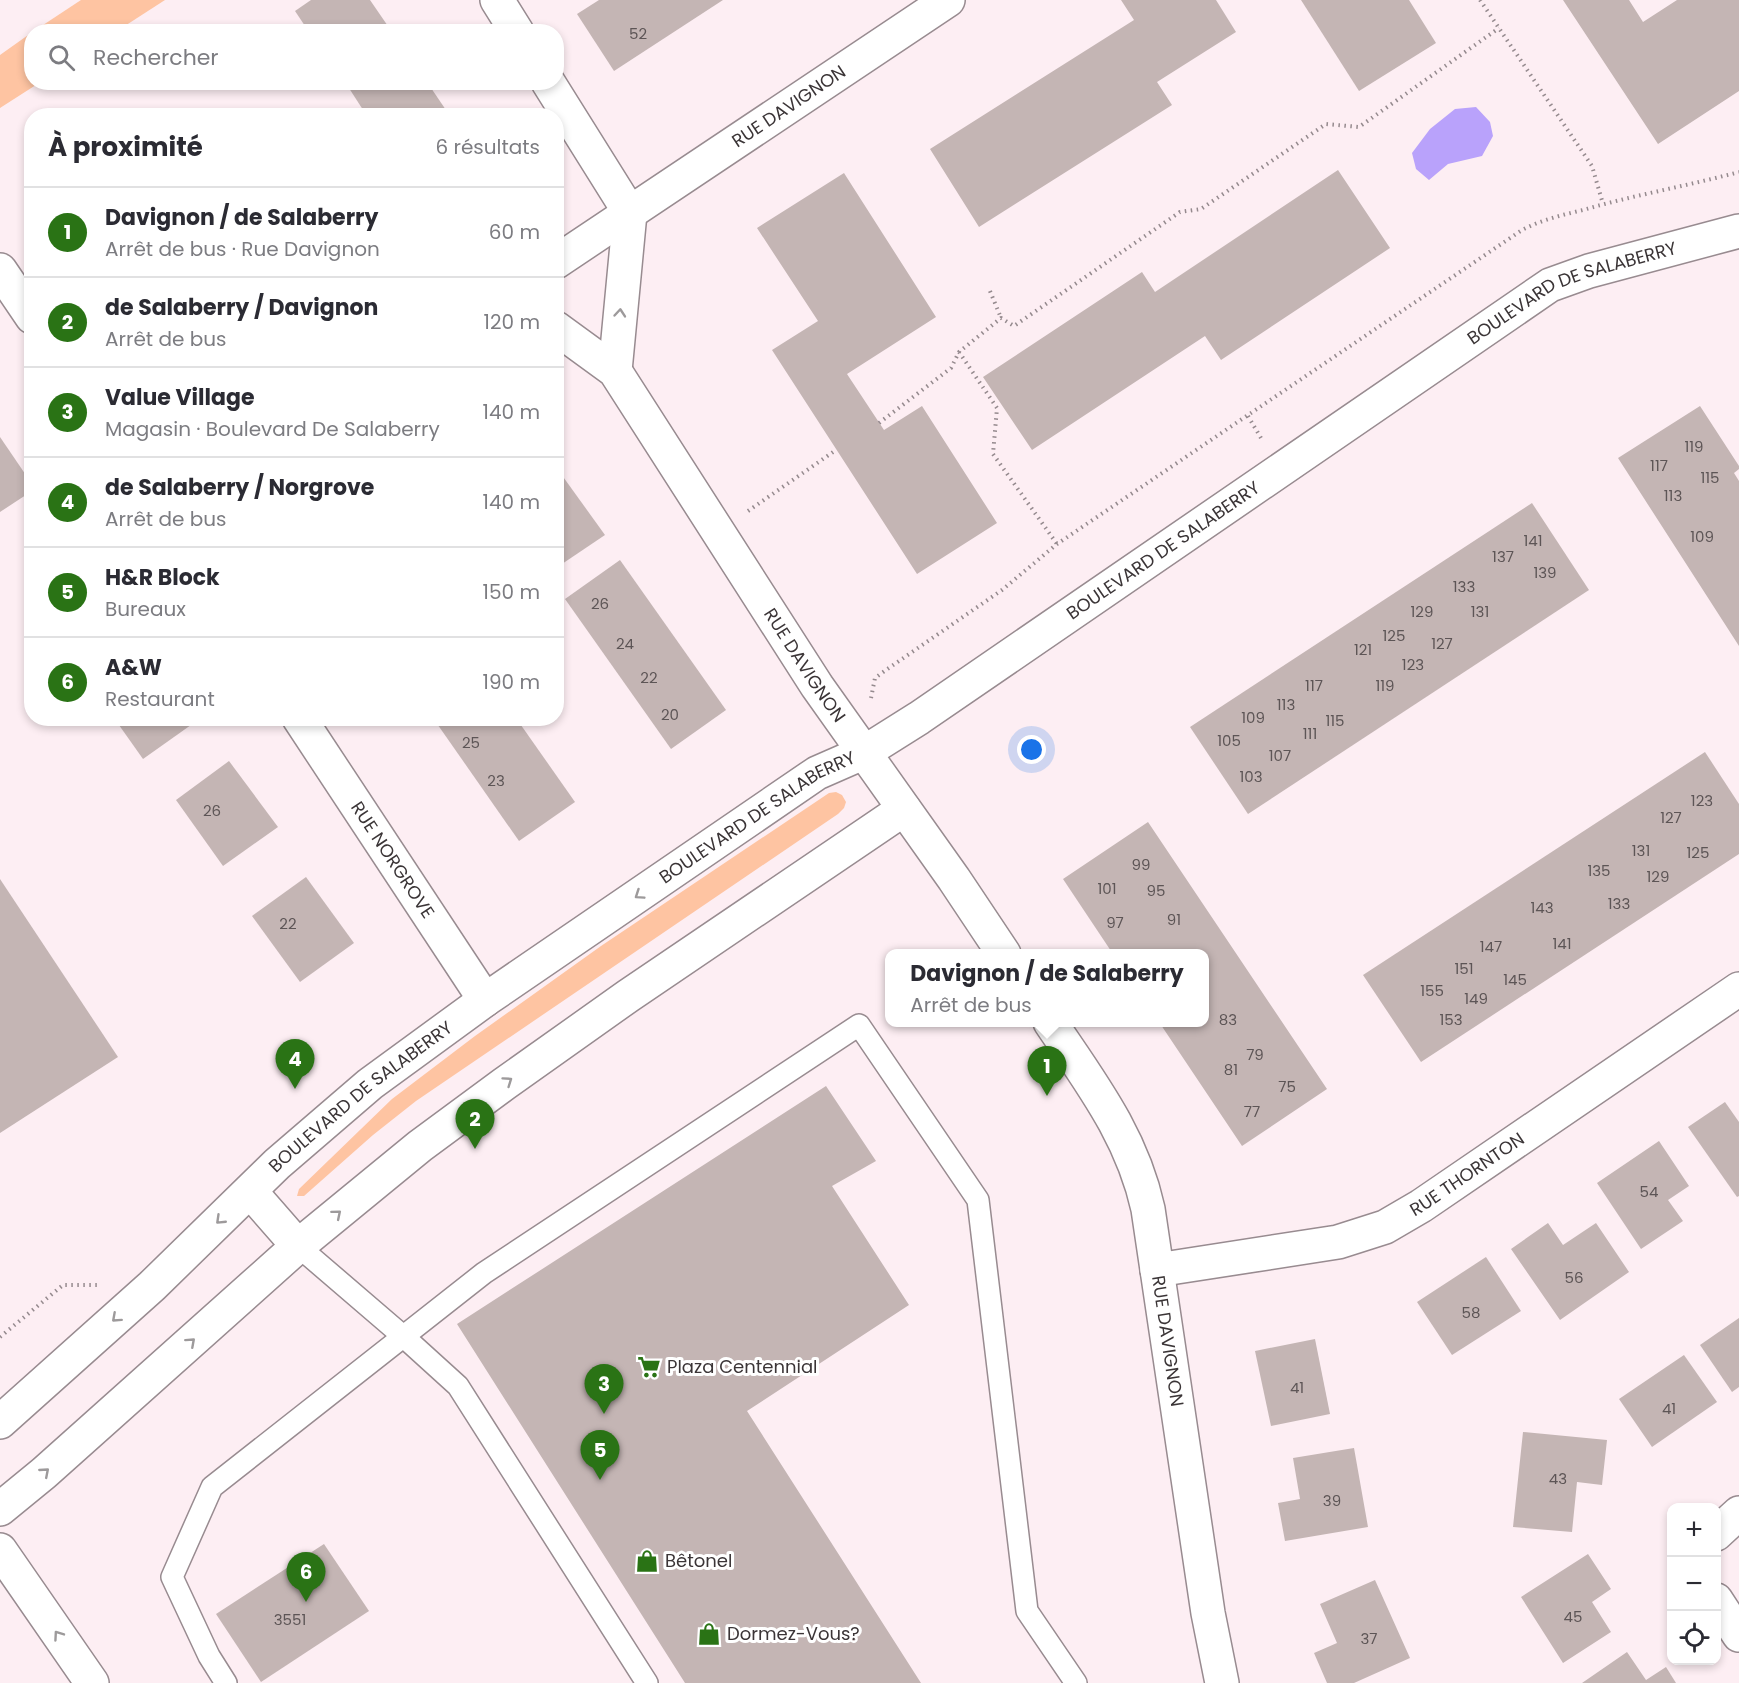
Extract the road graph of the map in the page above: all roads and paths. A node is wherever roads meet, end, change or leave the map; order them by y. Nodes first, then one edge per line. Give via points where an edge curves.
1 (497, 0) edge
2 (948, 0) edge
3 (1480, 0) edge
4 (512, 24) edge
5 (1499, 28) junction
6 (553, 90) edge
7 (1739, 172) edge
8 (1603, 204) junction
9 (630, 213) junction
10 (1739, 231) edge
11 (564, 257) edge
12 (0, 270) edge
13 (990, 291) dead end
14 (24, 305) edge
15 (1001, 318) junction
16 (564, 334) edge
17 (959, 351) junction
18 (615, 371) junction
19 (1248, 416) junction
20 (879, 423) dead end
21 (1264, 442) dead end
22 (836, 450) dead end
23 (718, 532) junction
24 (1057, 544) junction
25 (872, 687) dead end
26 (304, 726) edge
27 (865, 752) junction
28 (904, 809) junction
29 (1001, 949) edge
30 (1739, 988) edge
31 (484, 1000) junction
32 (1053, 1027) edge
33 (250, 1191) junction
34 (298, 1246) junction
35 (1157, 1270) junction
36 (63, 1285) dead end
37 (0, 1337) edge
38 (404, 1337) junction
39 (0, 1422) edge
40 (0, 1509) edge
41 (1739, 1513) edge
42 (1721, 1529) edge
43 (0, 1550) edge
44 (1721, 1608) edge
45 (1739, 1635) edge
46 (92, 1683) edge
47 (226, 1683) edge
48 (647, 1683) edge
49 (1076, 1683) edge
50 (1222, 1683) edge

1 - 4 street
2 - 9 street, RUE DAVIGNON
3 - 5 path
5 - 8 path via 1592,166
5 - 15 path via 1359,126 1326,124 1201,209 1180,212 1014,326
6 - 9 street
7 - 8 path
8 - 19 path via 1522,230
9 - 11 street
18 -> 9 street
10 - 27 street, BOULEVARD DE SALABERRY via 1550,285
12 - 14 street
13 - 15 path
15 - 17 path
16 - 18 street, RUE DAVIGNON
17 - 20 path via 951,368
17 - 24 path via 997,408 993,454
18 - 23 street, RUE DAVIGNON
19 - 21 path
19 - 24 path
22 - 23 path
23 - 27 street, RUE DAVIGNON via 817,686
24 - 25 path via 1002,590 886,669 875,678
26 - 31 street, RUE NORGROVE
27 - 28 street, RUE DAVIGNON
27 -> 31 street, BOULEVARD DE SALABERRY via 817,773
28 - 29 street, RUE DAVIGNON
34 -> 28 street via 420,1146 504,1084
30 - 35 street, RUE THORNTON via 1385,1227 1312,1247
31 - 33 street, BOULEVARD DE SALABERRY via 370,1084
32 - 35 street, RUE DAVIGNON via 1128,1145 1143,1185
33 - 34 street
33 -> 39 street, BOULEVARD DE SALABERRY via 152,1286
34 - 38 lane
40 -> 34 street
35 - 50 street, RUE DAVIGNON
36 - 37 path
38 - 47 lane via 212,1487 172,1577
38 - 48 lane via 458,1386
38 - 49 lane via 484,1273 859,1025 978,1200 1028,1611
41 - 42 street
46 -> 43 street
44 - 45 street

